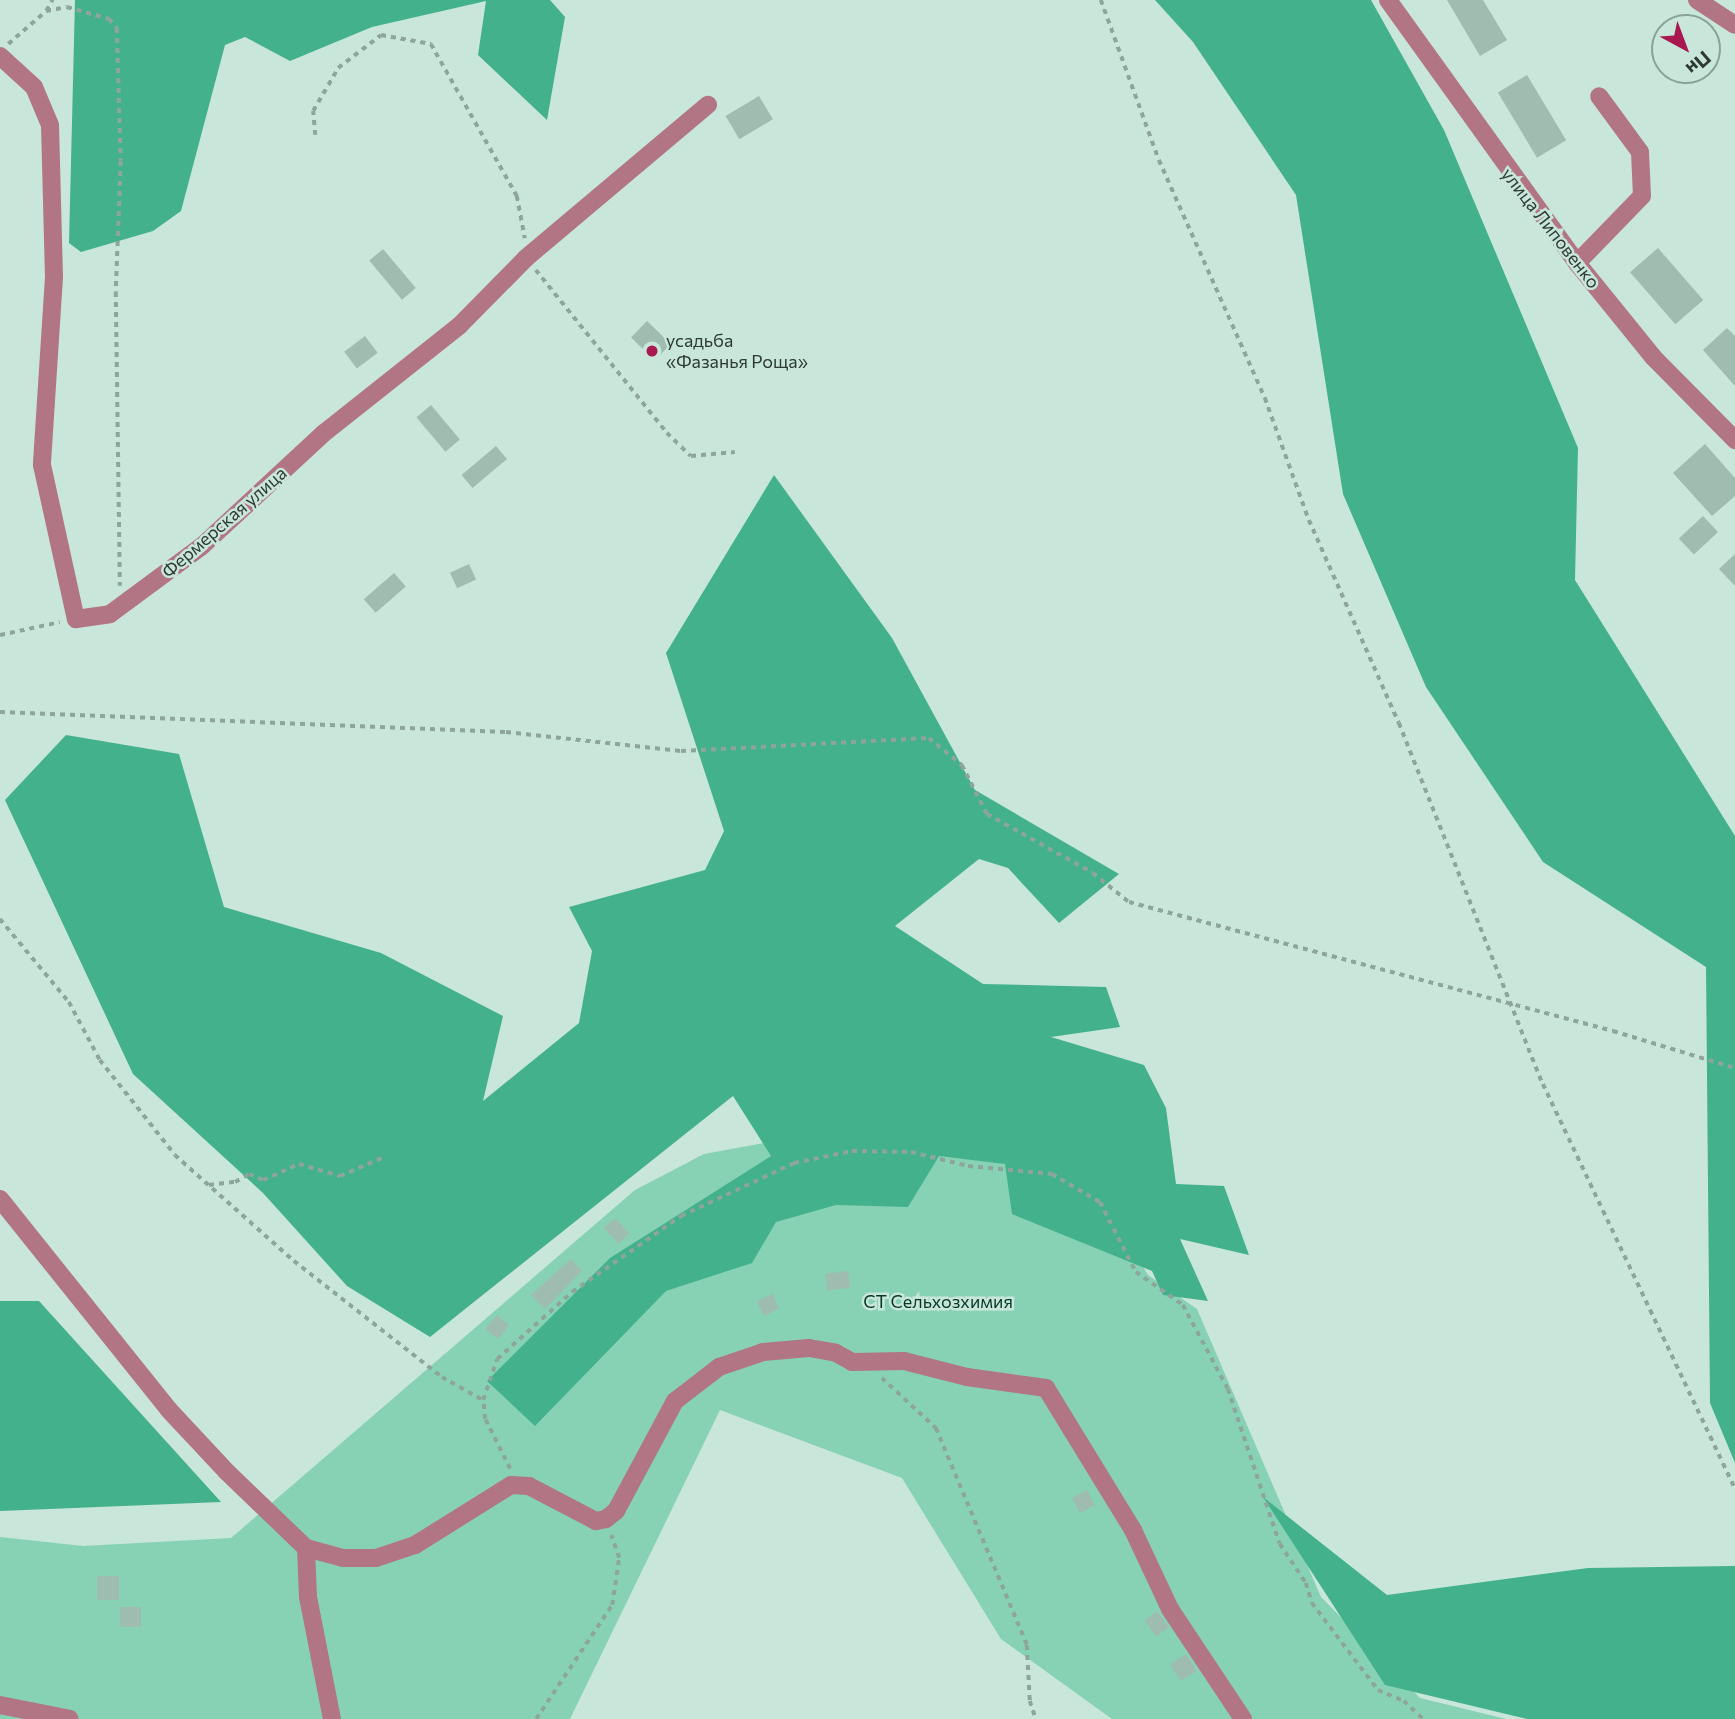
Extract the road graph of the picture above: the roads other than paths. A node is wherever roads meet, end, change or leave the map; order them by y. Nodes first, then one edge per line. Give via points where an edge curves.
1 (1388, 0) edge
2 (1698, 0) edge
3 (1735, 25) edge
4 (0, 56) edge
5 (1599, 96) dead end
6 (708, 105) dead end
7 (1577, 263) junction
8 (1735, 440) edge
9 (0, 1199) edge
10 (306, 1548) junction
11 (0, 1705) edge
12 (70, 1719) edge
13 (332, 1719) edge
14 (1243, 1719) edge

1 - 7 street, улица Липовенко
2 - 3 street
4 - 6 street, Фермерская улица via 34,87 50,125 54,277 42,465 76,619 110,614 202,546 324,433 459,326 526,258
5 - 7 street via 1640,152 1642,196
7 - 8 street, улица Липовенко via 1653,357
9 - 10 street via 169,1410 282,1529
10 - 13 street via 308,1597
10 - 14 street via 344,1558 376,1558 447,1528 511,1485 529,1486 596,1521 606,1519 616,1511 658,1427 695,1381 740,1358 787,1348 836,1353 852,1362 904,1361 967,1377 1046,1388 1133,1530 1170,1609
11 - 12 street

